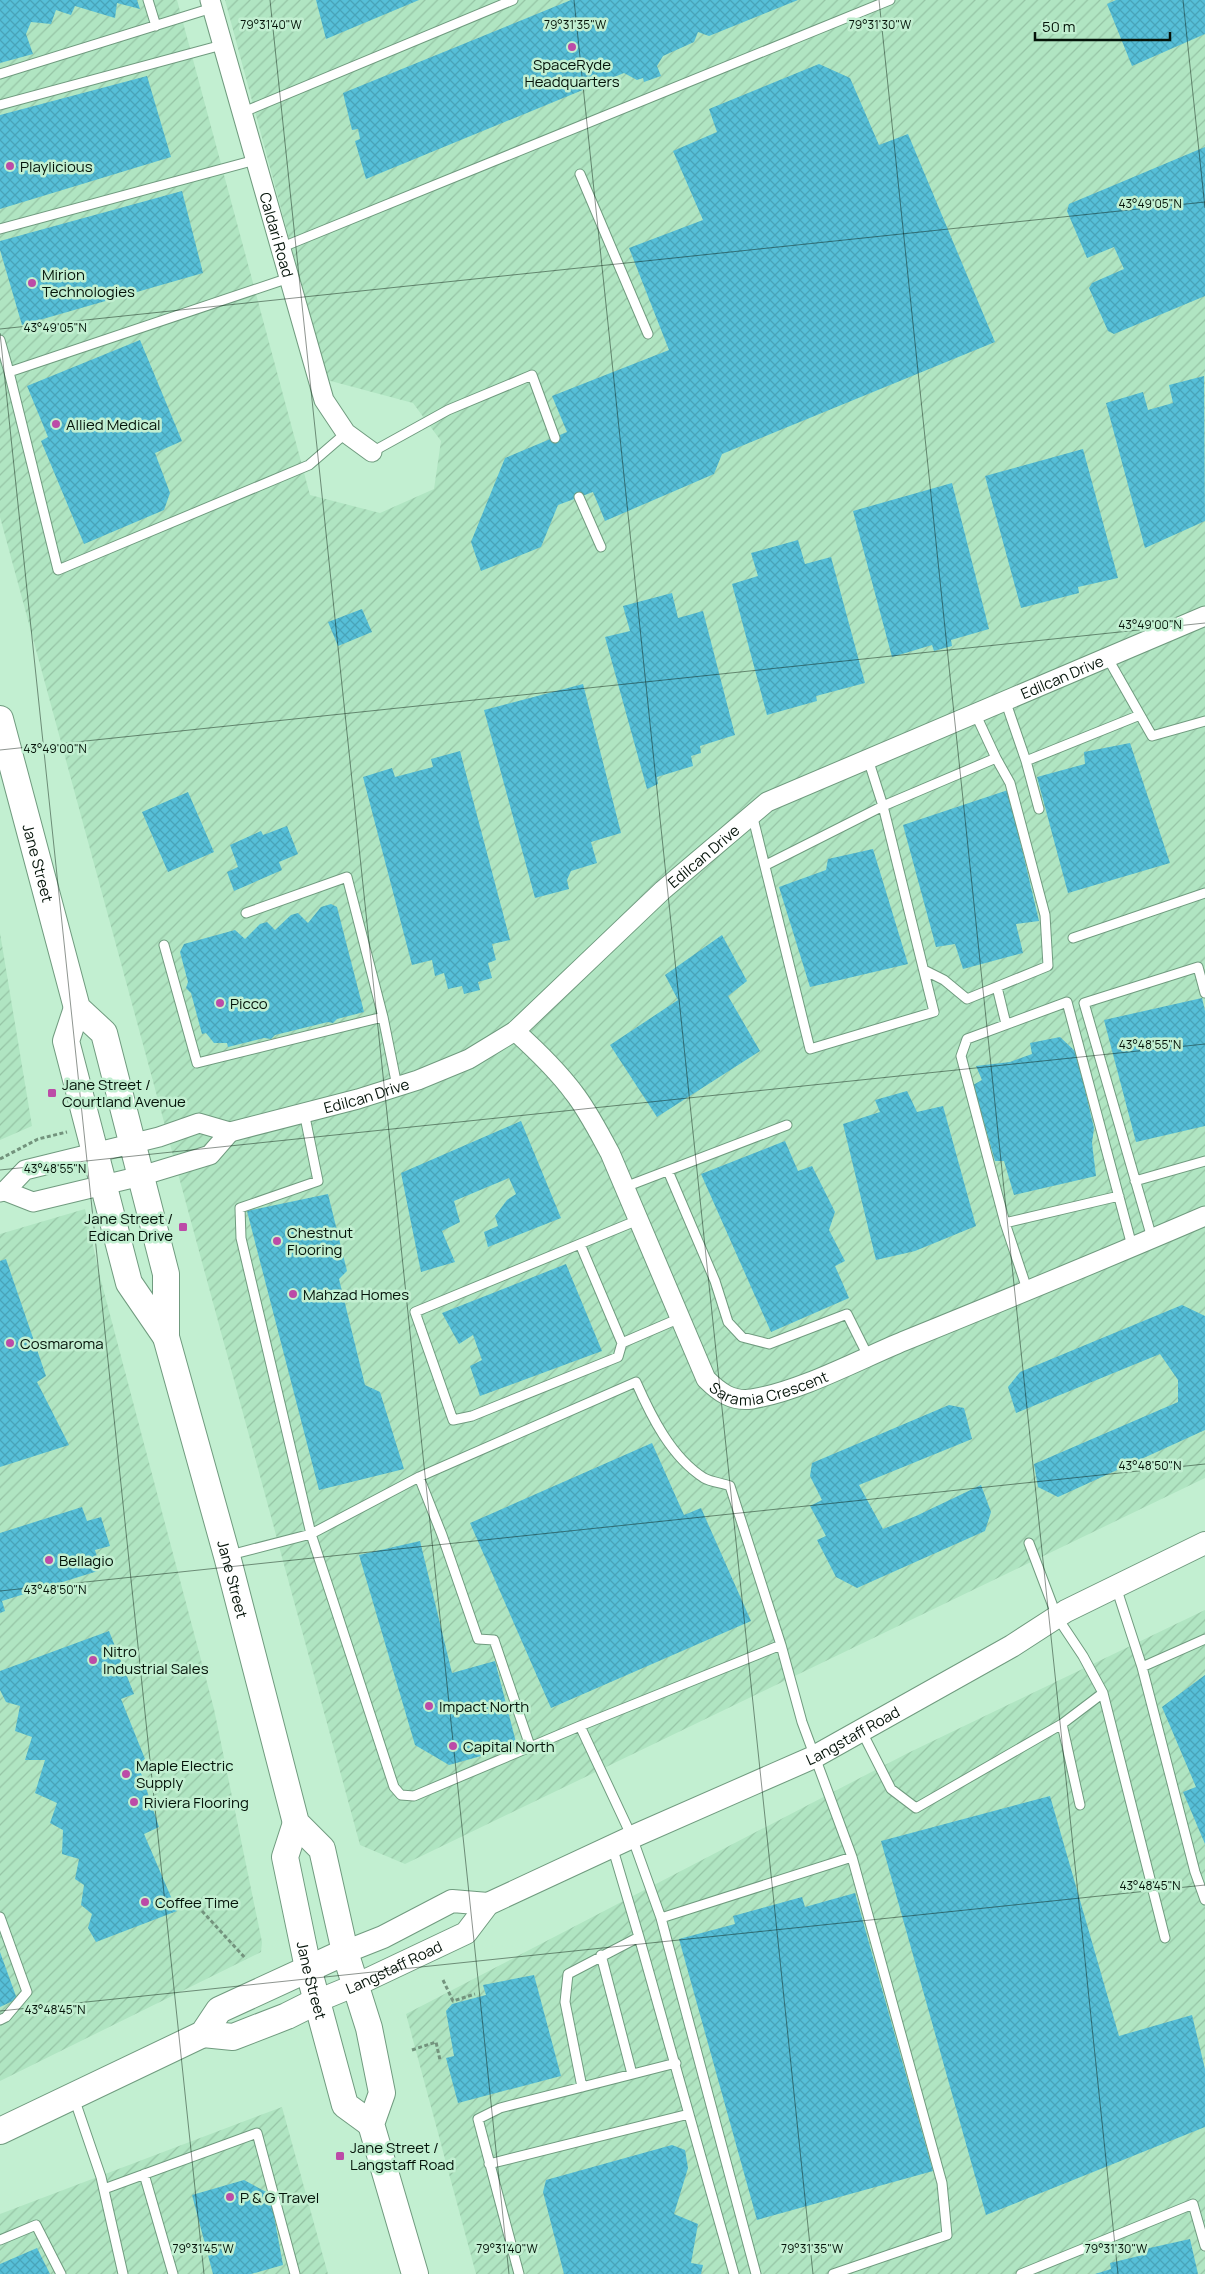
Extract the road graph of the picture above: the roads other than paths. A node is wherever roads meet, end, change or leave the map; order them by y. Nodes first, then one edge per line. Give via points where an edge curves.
1 (148, 0) edge
2 (513, 0) edge
3 (890, 0) edge
4 (211, 4) edge
5 (156, 26) junction
6 (222, 45) junction
7 (0, 74) edge
8 (0, 105) edge
9 (241, 113) junction
10 (255, 160) junction
11 (580, 174) dead end
12 (0, 228) edge
13 (280, 248) junction
14 (289, 278) junction
15 (648, 334) dead end
16 (0, 340) edge
17 (9, 372) junction
18 (346, 433) junction
19 (555, 438) dead end
20 (372, 452) joint
21 (579, 497) dead end
22 (601, 547) dead end
23 (1205, 616) edge
24 (1107, 656) junction
25 (1005, 700) junction
26 (976, 713) junction
27 (1140, 714) junction
28 (0, 719) edge
29 (1205, 720) edge
30 (996, 758) junction
31 (868, 759) junction
32 (1026, 761) junction
33 (883, 806) junction
34 (1039, 809) dead end
35 (752, 813) junction
36 (766, 865) junction
37 (1205, 893) edge
38 (246, 913) dead end
39 (1073, 938) dead end
40 (164, 945) dead end
41 (924, 970) junction
42 (997, 987) junction
43 (1205, 993) edge
44 (77, 1008) junction
45 (383, 1017) junction
46 (1006, 1024) junction
47 (515, 1031) junction
48 (397, 1086) junction
49 (304, 1112) junction
50 (787, 1125) dead end
51 (230, 1132) junction
52 (133, 1144) junction
53 (96, 1153) junction
54 (1205, 1161) edge
55 (668, 1171) junction
56 (141, 1176) junction
57 (1135, 1181) junction
58 (104, 1185) junction
59 (624, 1188) junction
60 (2, 1191) edge
61 (1119, 1196) junction
62 (1205, 1216) edge
63 (638, 1220) junction
64 (1005, 1222) junction
65 (1152, 1238) junction
66 (580, 1244) junction
67 (1132, 1246) junction
68 (1028, 1292) junction
69 (680, 1318) junction
70 (166, 1337) junction
71 (622, 1343) junction
72 (868, 1356) junction
73 (420, 1477) junction
74 (310, 1534) junction
75 (1029, 1543) dead end
76 (1205, 1543) edge
77 (227, 1556) junction
78 (1116, 1586) junction
79 (1057, 1618) junction
80 (1205, 1639) edge
81 (781, 1645) junction
82 (1142, 1667) junction
83 (1103, 1693) junction
84 (1062, 1724) junction
85 (580, 1726) junction
86 (861, 1730) junction
87 (531, 1749) junction
88 (814, 1757) junction
89 (1080, 1805) dead end
90 (296, 1824) junction
91 (622, 1841) junction
92 (852, 1857) junction
93 (1205, 1900) edge
94 (488, 1904) junction
95 (0, 1917) edge
96 (660, 1918) junction
97 (640, 1937) junction
98 (1164, 1938) dead end
99 (345, 1952) junction
100 (601, 1955) junction
101 (308, 1968) junction
102 (356, 1985) junction
103 (317, 2000) junction
104 (0, 2020) edge
105 (203, 2034) junction
106 (676, 2063) junction
107 (632, 2074) junction
108 (582, 2087) junction
109 (73, 2096) junction
110 (689, 2114) junction
111 (371, 2124) junction
112 (0, 2131) edge
113 (489, 2164) junction
114 (144, 2174) junction
115 (104, 2188) junction
116 (0, 2240) edge
117 (1205, 2246) edge
118 (61, 2274) edge
119 (123, 2274) edge
120 (174, 2274) edge
121 (295, 2274) edge
122 (415, 2274) edge
123 (519, 2274) edge
124 (734, 2274) edge
125 (756, 2274) edge
126 (834, 2274) edge
127 (1021, 2274) edge

1 - 5 lane
2 - 9 lane
3 - 13 lane
4 - 5 lane
4 - 6 street, Caldari Road
5 - 7 lane
6 - 8 lane
6 - 9 street, Caldari Road
9 - 10 street, Caldari Road
10 - 12 lane
10 - 13 street, Caldari Road
11 - 15 lane
13 - 14 street, Caldari Road
14 - 17 lane
14 - 18 street, Caldari Road via 324,400
16 - 17 lane
17 - 18 lane via 58,570 309,465
18 - 20 street, Caldari Road
19 - 20 lane via 532,375 448,410
21 - 22 lane
23 - 24 street, Edilcan Drive
24 - 25 street, Edilcan Drive
24 - 27 lane
25 - 26 street, Edilcan Drive
25 - 32 lane
26 - 30 lane
26 - 31 street, Edilcan Drive
27 - 29 lane via 1152,736
27 - 32 lane
28 - 44 main road, Jane Street
30 - 33 lane
30 - 42 lane via 1010,783 1044,915 1048,966
31 - 33 lane
31 - 35 street, Edilcan Drive via 767,802
32 - 34 lane
33 - 36 lane
33 - 41 lane
35 - 36 lane
35 - 47 street, Edilcan Drive via 663,890
36 - 41 lane via 810,1049 934,1012
37 - 39 lane
38 - 45 lane via 347,877
40 - 45 lane via 197,1063
41 - 42 lane via 944,980 967,999
42 - 46 lane
43 - 57 lane via 1198,967 1084,1003
44 - 52 main road, Jane Street via 104,1033
44 - 53 main road, Jane Street via 66,1041
45 - 48 lane
46 - 61 lane via 1067,1002
46 - 64 lane via 967,1040 961,1056
47 - 48 street, Edilcan Drive via 468,1059
47 - 59 street, Saramia Crescent via 575,1093 610,1153
48 - 49 street, Edilcan Drive
49 - 51 street, Edilcan Drive
49 - 74 lane via 318,1181 240,1208 241,1238
50 - 55 lane
51 - 52 street, Edilcan Drive via 199,1124
51 - 56 street via 210,1155
52 - 53 street, Edilcan Drive
52 - 56 main road, Jane Street
53 - 58 main road, Jane Street
53 - 60 street, Edilcan Drive via 25,1170
54 - 57 lane
55 - 59 lane
55 - 72 lane via 715,1281 728,1322 742,1337 769,1344 847,1314
56 - 58 street
56 - 70 main road, Jane Street via 166,1274
57 - 65 lane
58 - 60 street via 33,1202
58 - 70 main road, Jane Street via 129,1283
59 - 63 street, Saramia Crescent
61 - 64 lane
61 - 67 lane
62 - 65 street, Saramia Crescent
63 - 66 lane
63 - 69 street, Saramia Crescent
64 - 68 lane
65 - 67 street, Saramia Crescent
66 - 71 lane
66 - 71 lane via 415,1312 453,1420 472,1416 618,1357
67 - 68 street, Saramia Crescent
68 - 72 street, Saramia Crescent
69 - 71 lane
69 - 72 street, Saramia Crescent via 706,1379 718,1391 732,1398 751,1399 794,1387
70 - 77 main road, Jane Street
73 - 74 lane
73 - 81 lane via 636,1382 649,1410 687,1464 705,1478 730,1486
73 - 87 lane via 478,1639 494,1640
74 - 77 lane
74 - 87 lane via 394,1787 401,1795 414,1796
75 - 79 lane
76 - 78 street, Langstaff Road
77 - 90 main road, Jane Street
78 - 79 street, Langstaff Road
78 - 82 lane
79 - 83 lane
79 - 86 street, Langstaff Road
80 - 82 lane
81 - 85 lane
81 - 88 lane
82 - 93 lane
83 - 84 lane
83 - 98 lane
84 - 86 lane via 916,1808 891,1789
84 - 89 lane
85 - 87 lane
85 - 91 lane
86 - 88 street, Langstaff Road
88 - 91 street, Langstaff Road
88 - 92 lane
90 - 99 main road via 322,1848
90 - 101 main road, Jane Street via 285,1857
91 - 94 street, Langstaff Road
91 - 96 lane
91 - 97 lane
92 - 96 lane
92 - 126 lane via 942,2183 947,2235
94 - 99 street, Langstaff Road via 452,1902
94 - 102 street, Langstaff Road via 466,1933
95 - 104 lane via 27,1992
96 - 125 lane
97 - 100 lane
97 - 106 lane
99 - 101 main road, Langstaff Road
99 - 102 main road
100 - 107 lane
100 - 108 lane via 568,1974 565,2002
101 - 103 main road, Jane Street
101 - 105 main road, Langstaff Road via 219,2010
102 - 103 street, Langstaff Road
102 - 111 main road via 369,2028 382,2093
103 - 105 main road, Langstaff Road via 287,2016 233,2037
103 - 111 main road, Jane Street via 345,2105
105 - 109 main road
106 - 107 lane
106 - 110 lane
107 - 108 lane
108 - 113 lane via 500,2108 478,2119
109 - 112 main road
109 - 115 lane
110 - 113 lane
110 - 124 lane
111 - 122 main road
113 - 123 lane
114 - 115 lane
114 - 120 lane
114 - 121 lane via 257,2133
115 - 119 lane
116 - 118 lane via 36,2225
117 - 127 lane via 1193,2204

